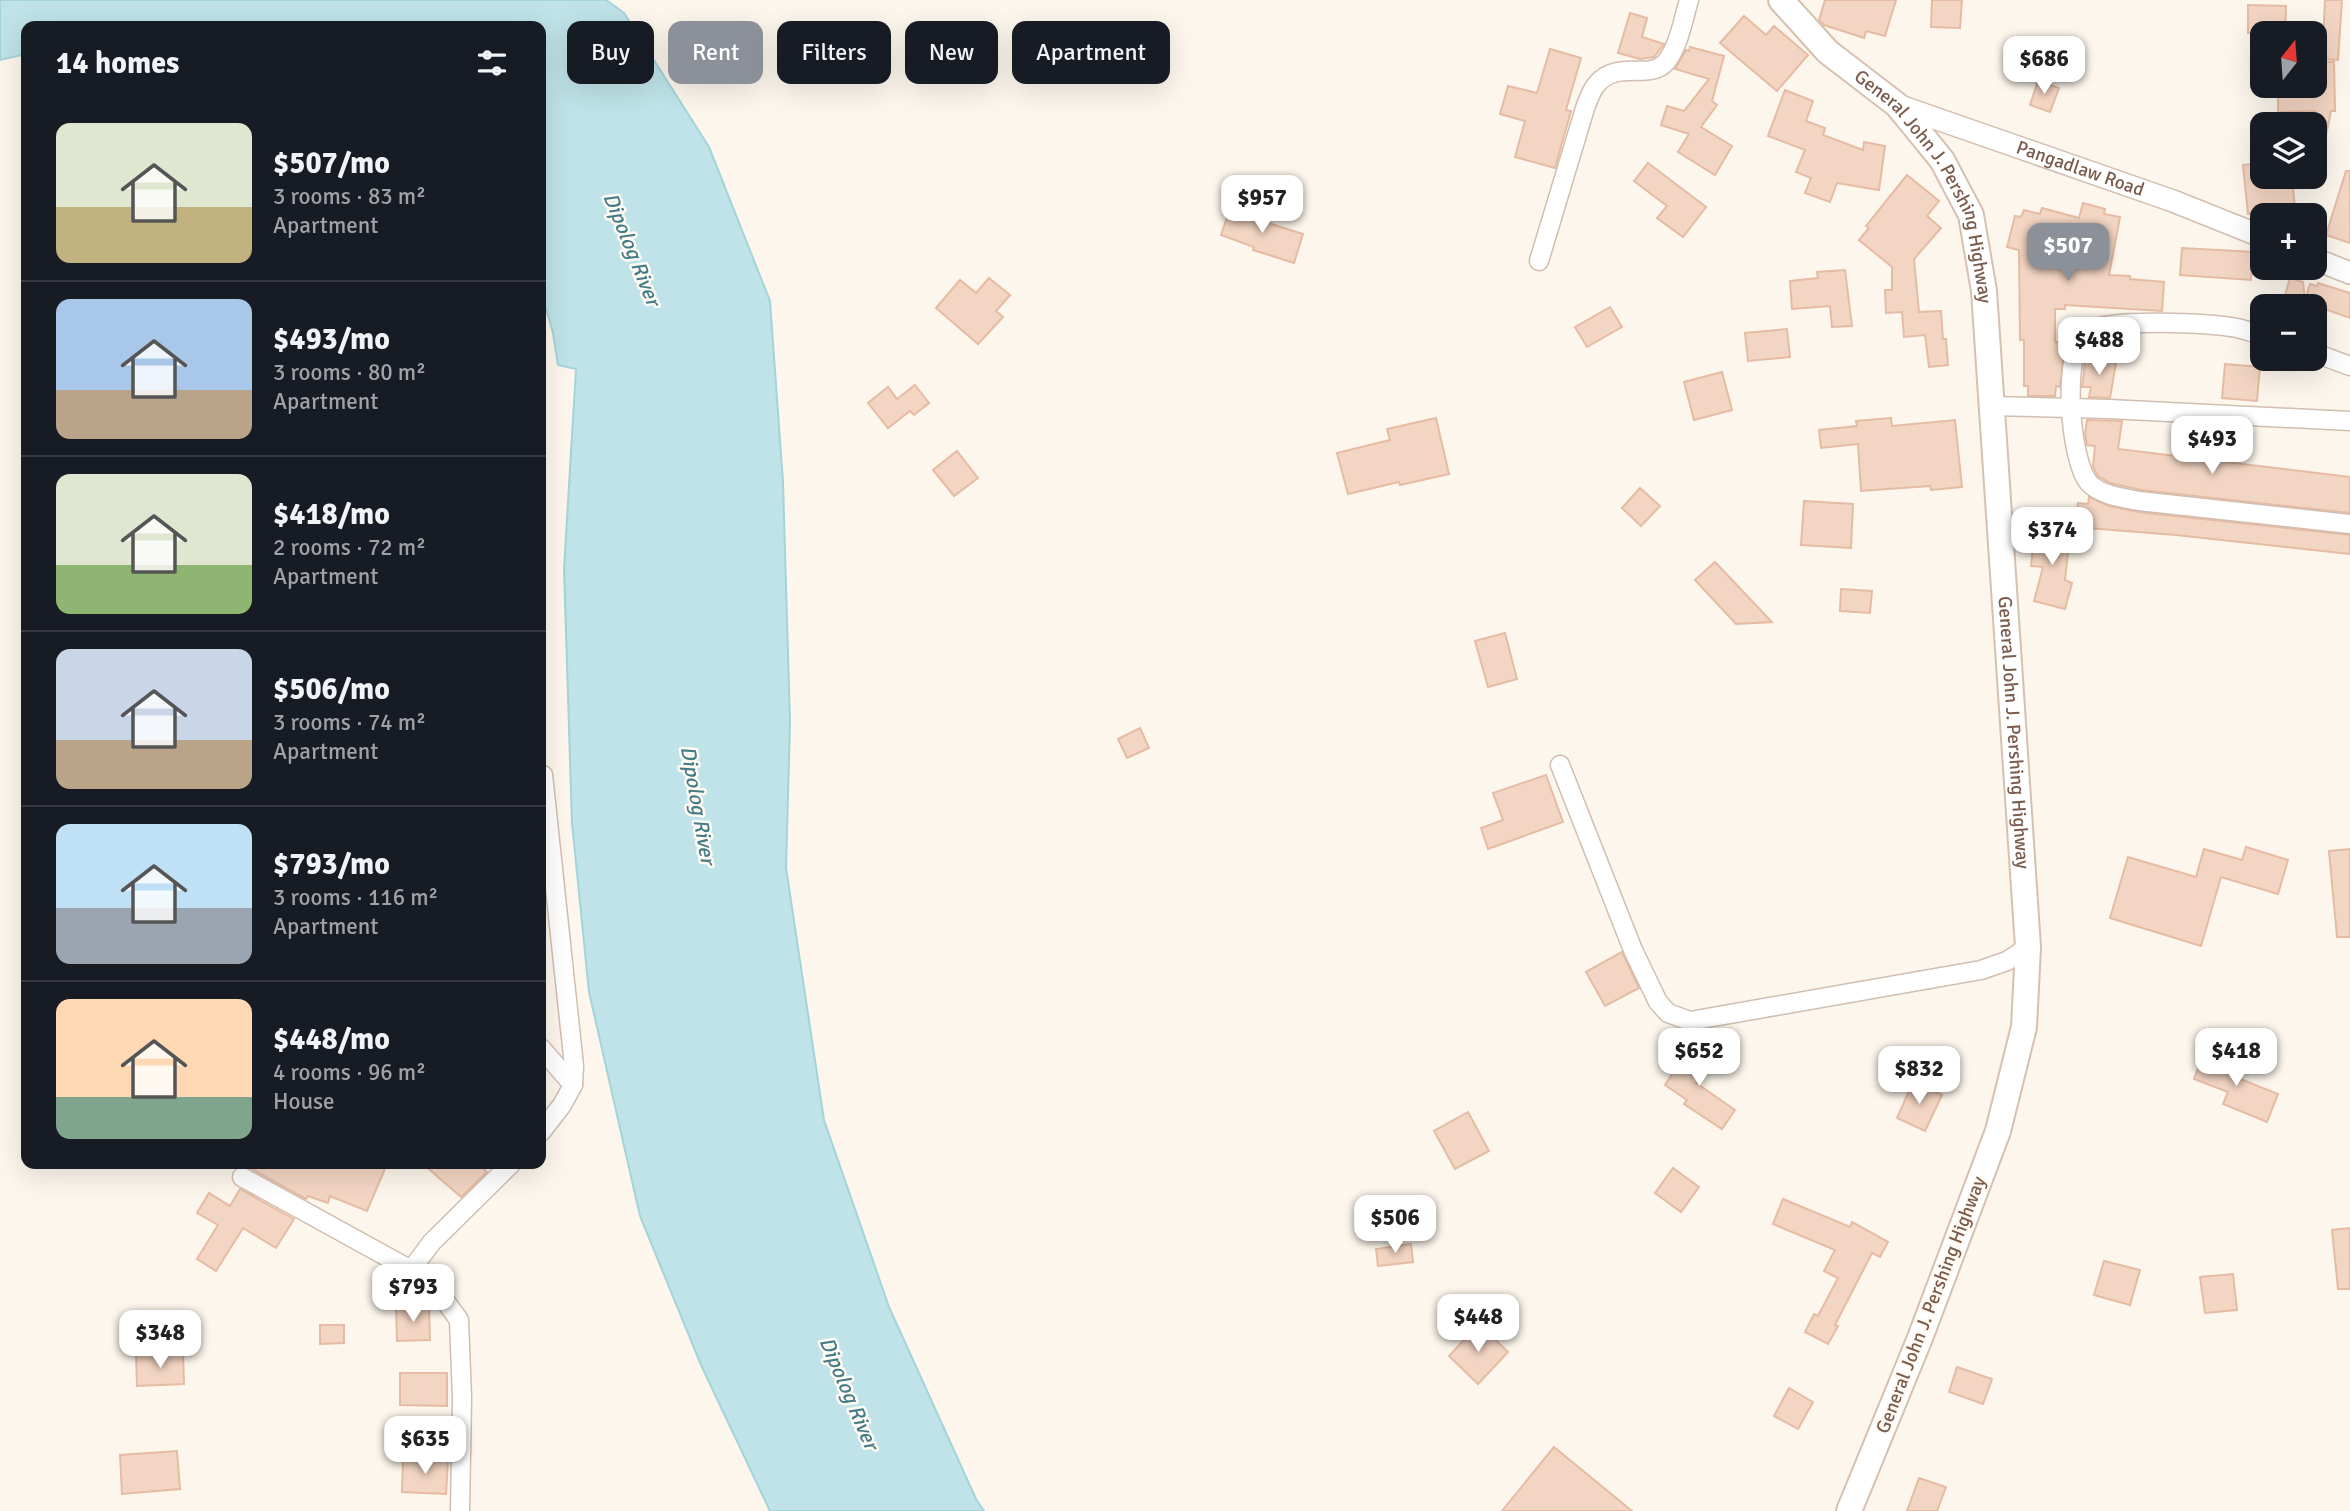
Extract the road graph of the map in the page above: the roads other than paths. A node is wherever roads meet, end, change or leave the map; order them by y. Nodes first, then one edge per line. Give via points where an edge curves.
1 (1689, 0) edge
2 (1781, 0) edge
3 (1898, 105) junction
4 (2250, 232) edge
5 (1539, 261) dead end
6 (2327, 263) edge
7 (2350, 272) edge
8 (2250, 332) edge
9 (2327, 357) edge
10 (2350, 366) edge
11 (1991, 406) junction
12 (2072, 409) junction
13 (2350, 421) edge
14 (2350, 524) edge
15 (1560, 765) dead end
16 (546, 803) edge
17 (2028, 947) junction
18 (546, 1054) edge
19 (573, 1085) junction
20 (546, 1126) edge
21 (506, 1169) edge
22 (242, 1177) dead end
23 (411, 1270) junction
24 (460, 1511) edge
25 (1849, 1511) edge

1 - 5 street via 1665,64 1652,71 1609,74 1596,84
2 - 3 main road, General John J. Pershing Highway via 1828,52
3 - 4 street, Pangadlaw Road
3 - 11 main road, General John J. Pershing Highway via 1941,160 1971,215 1983,291
6 - 7 street
8 - 12 street via 2147,323 2107,325 2086,332 2075,349 2071,369
9 - 10 street
11 - 12 street
11 - 17 main road, General John J. Pershing Highway
12 - 13 street
12 - 14 street via 2079,468 2090,485 2111,495
15 - 17 street via 1633,950 1658,1002 1681,1020 1981,970
16 - 19 street
17 - 25 main road, General John J. Pershing Highway via 2024,1027 1997,1131
18 - 19 street
19 - 20 street
21 - 23 street via 432,1242
22 - 23 street
23 - 24 street via 438,1291 459,1320

